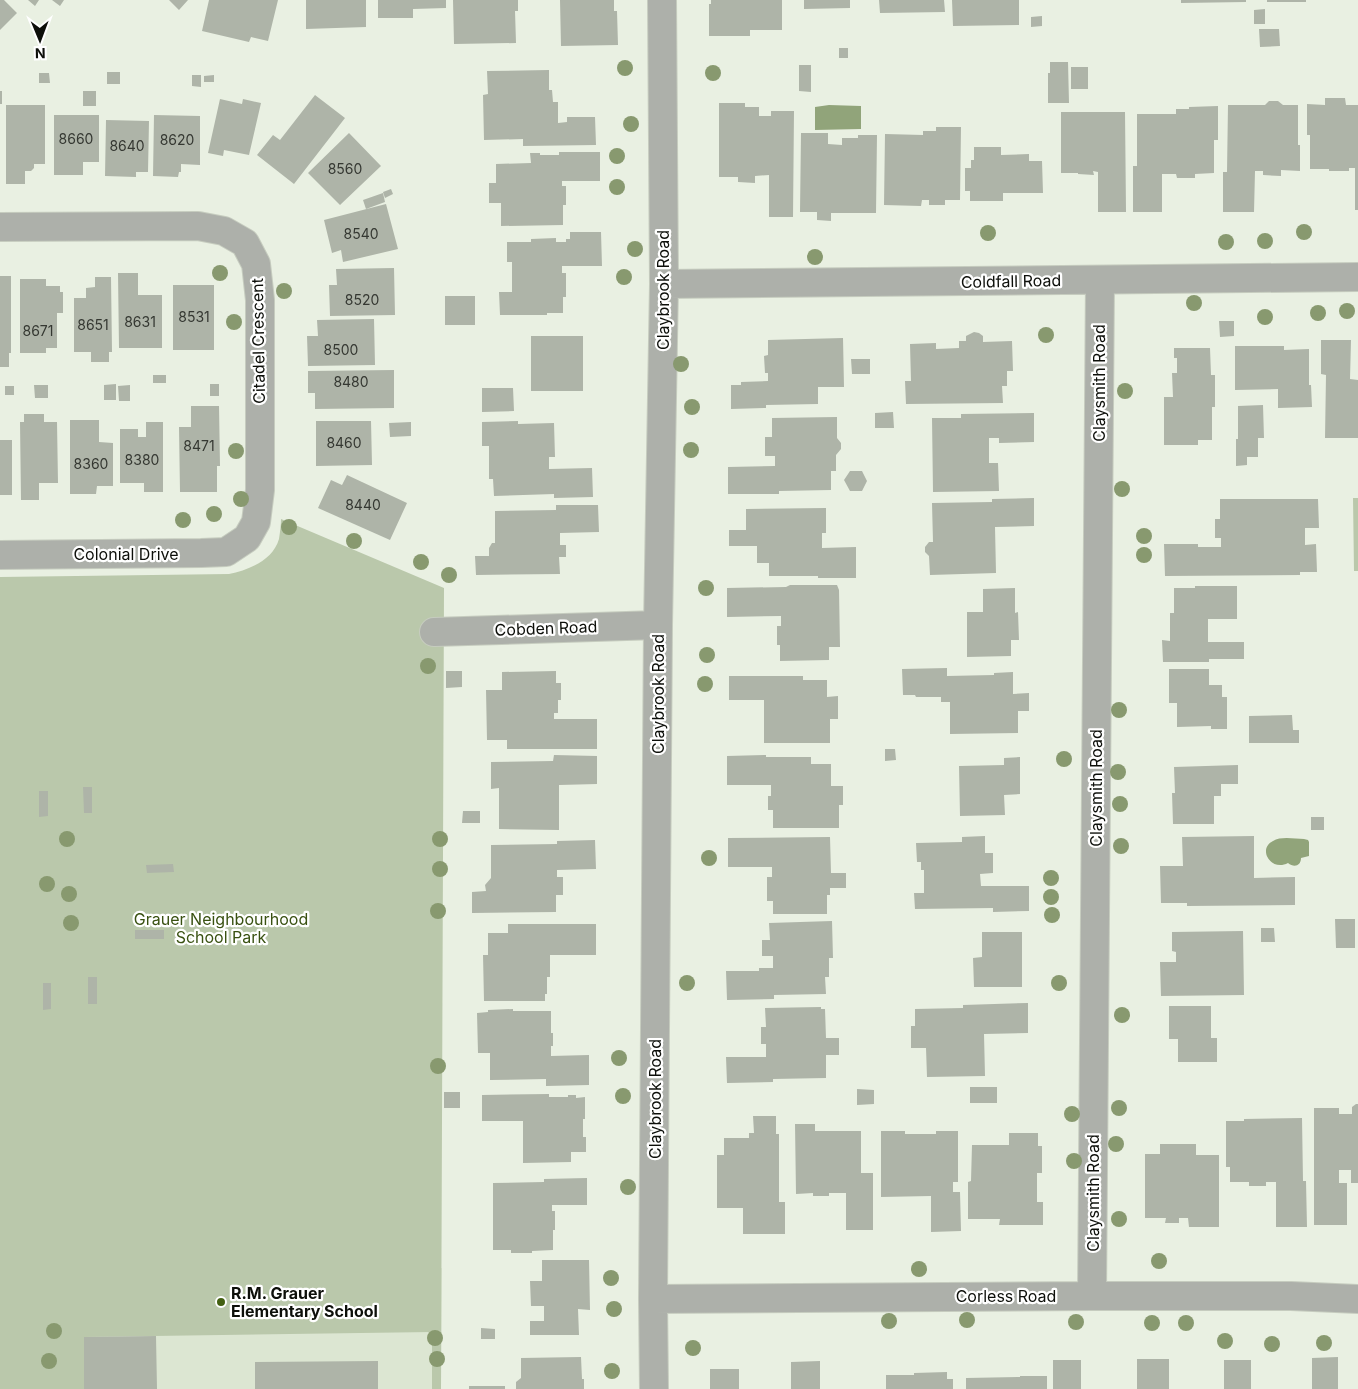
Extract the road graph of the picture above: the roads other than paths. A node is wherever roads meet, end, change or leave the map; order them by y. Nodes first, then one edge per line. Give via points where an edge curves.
1 (662, 0) edge
2 (0, 227) edge
3 (1358, 277) edge
4 (1100, 280) junction
5 (664, 284) junction
6 (247, 538) joint
7 (0, 555) edge
8 (658, 625) junction
9 (434, 632) dead end
10 (1092, 1296) junction
11 (653, 1299) junction
12 (1358, 1299) edge
13 (654, 1389) edge

1 - 5 street, Claybrook Road
2 - 6 street, Citadel Crescent via 198,226 224,231 245,243 256,264 260,300 260,490 256,522
3 - 4 street, Coldfall Road
4 - 5 street, Coldfall Road
4 - 10 street, Claysmith Road
5 - 8 street, Claybrook Road
6 - 7 street, Colonial Drive via 226,552
8 - 9 street, Cobden Road
8 - 11 street, Claybrook Road
10 - 11 street, Corless Road
10 - 12 street, Corless Road
11 - 13 street, Claybrook Road

